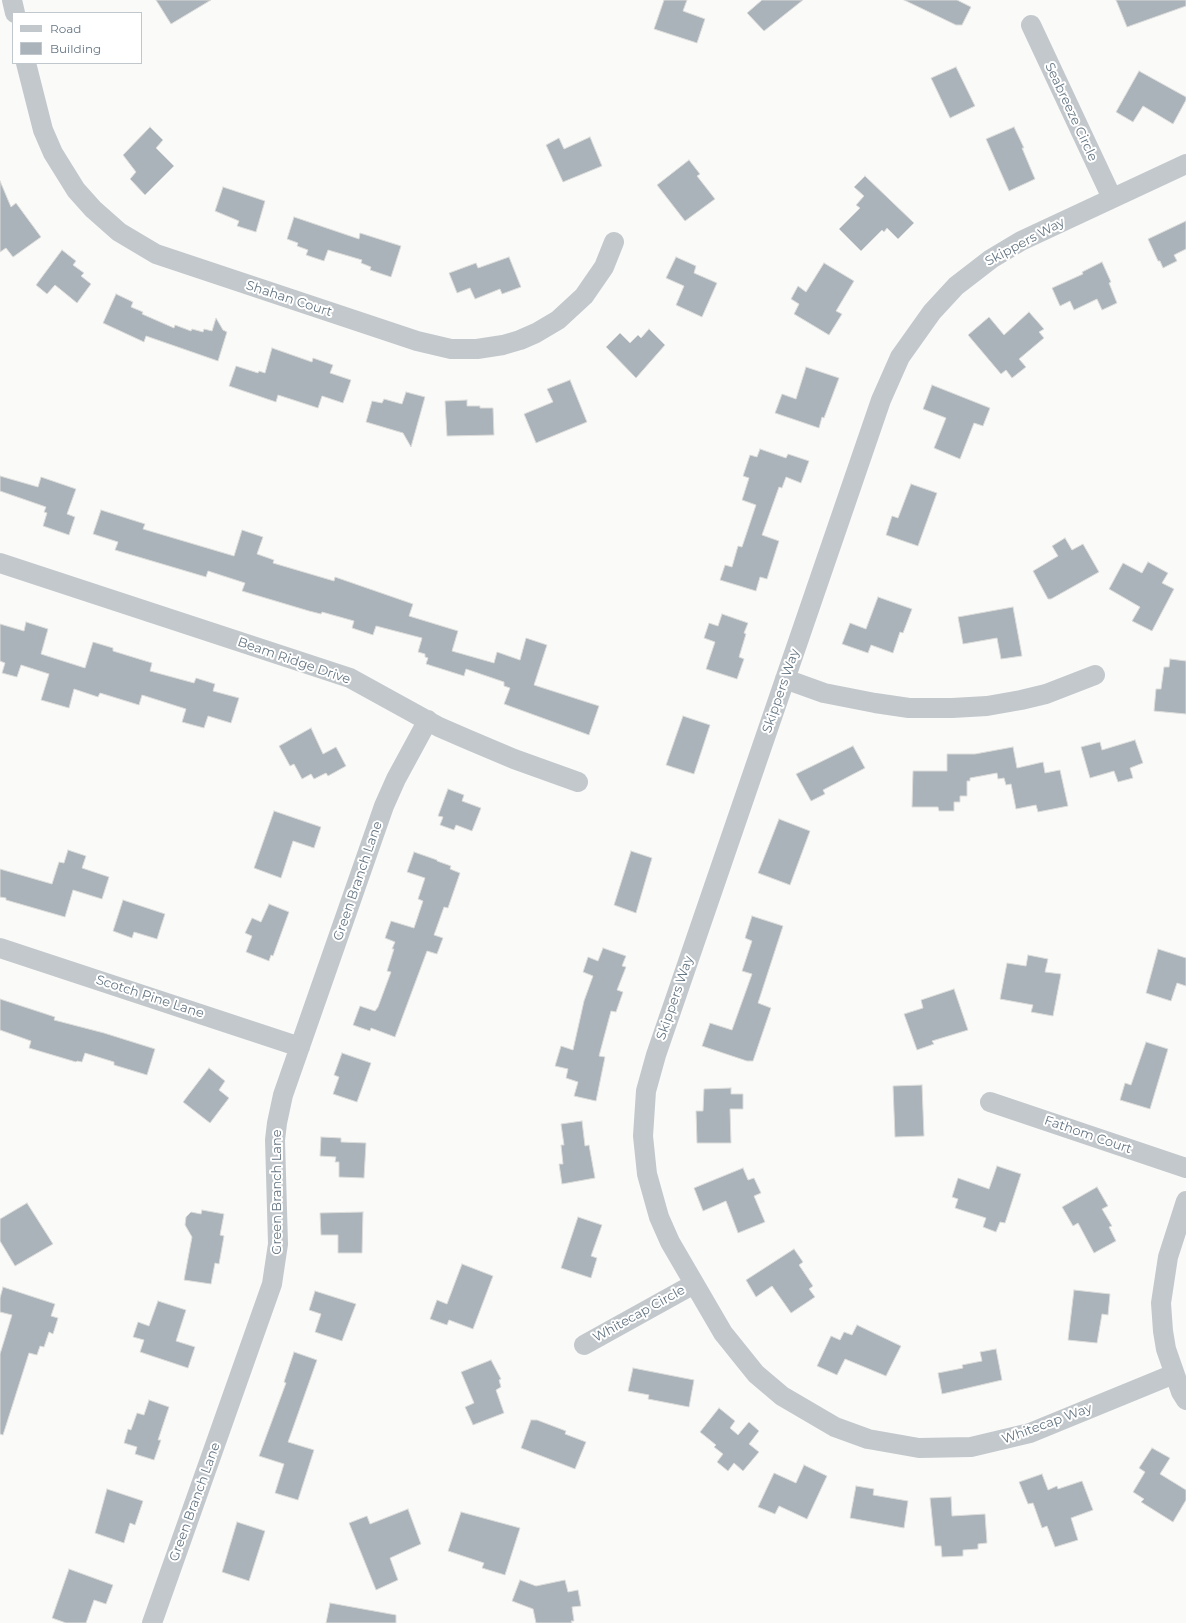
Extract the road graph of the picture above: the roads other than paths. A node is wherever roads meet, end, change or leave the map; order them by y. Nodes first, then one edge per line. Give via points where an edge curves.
1 (12, 0) edge
2 (15, 12) edge
3 (1031, 25) dead end
4 (26, 64) edge
5 (1186, 164) edge
6 (1112, 198) junction
7 (614, 242) dead end
8 (0, 563) edge
9 (1095, 675) dead end
10 (785, 679) junction
11 (428, 720) junction
12 (578, 782) dead end
13 (0, 948) edge
14 (300, 1047) junction
15 (990, 1102) dead end
16 (1186, 1168) edge
17 (1186, 1201) edge
18 (694, 1284) junction
19 (584, 1345) dead end
20 (1174, 1374) junction
21 (1186, 1400) edge
22 (152, 1623) edge

1 - 2 street
3 - 6 street, Seabreeze Circle
4 - 7 street, Shahan Court via 41,123 53,153 81,196 119,232 156,254 417,341 451,349 477,349 509,344 536,333 558,320 584,296 604,267
5 - 6 street, Skippers Way
6 - 10 street, Skippers Way via 1021,241 986,262 956,286 915,334 900,358 881,400
8 - 11 street, Beam Ridge Drive via 343,676
9 - 10 street via 1046,694 1021,700 987,706 952,708 909,708 875,704 824,693
10 - 18 street, Skippers Way via 658,1048 646,1091 643,1136 650,1192 662,1226
11 - 12 street, Beam Ridge Drive via 514,759
11 - 14 street, Green Branch Lane via 384,806
13 - 14 street, Scotch Pine Lane
14 - 22 street, Green Branch Lane via 283,1095 277,1123 275,1146 278,1244 272,1284
15 - 16 street, Fathom Court
17 - 20 street via 1168,1257 1161,1303 1162,1331
18 - 19 street, Whitecap Circle
18 - 20 street, Whitecap Way via 723,1333 756,1374 804,1410 835,1427 868,1439 919,1448 971,1447 1030,1433
20 - 21 street

